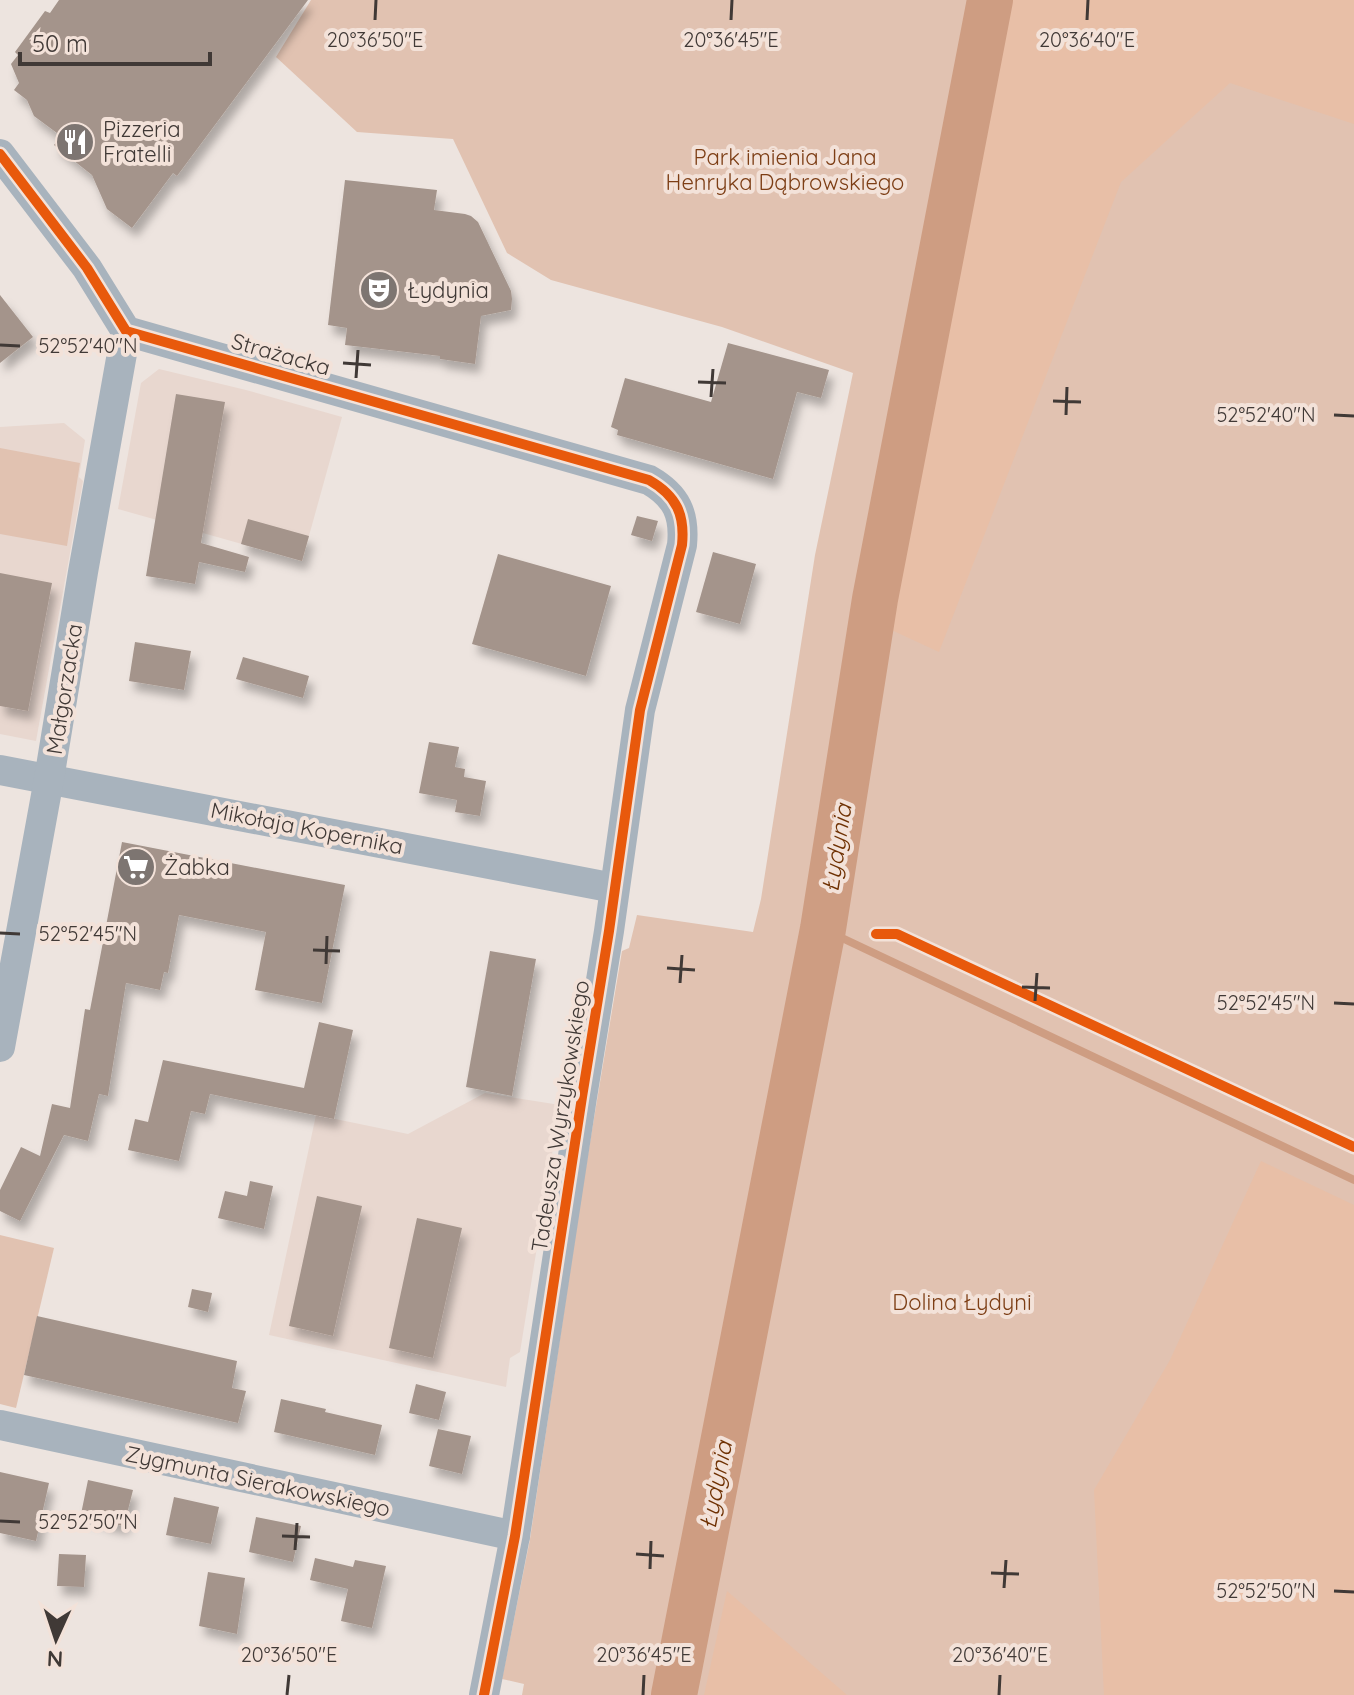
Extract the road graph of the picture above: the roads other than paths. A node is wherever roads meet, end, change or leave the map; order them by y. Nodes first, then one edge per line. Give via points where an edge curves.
1 (0, 154) edge
2 (126, 331) junction
3 (682, 545) joint
4 (0, 770) edge
5 (49, 779) junction
6 (614, 888) junction
7 (0, 1047) edge
8 (0, 1425) edge
9 (515, 1536) junction
10 (484, 1695) edge

1 - 2 street via 87,268
2 - 3 street, Strażacka via 649,480 661,486 681,513
2 - 5 street, Małgorzacka
3 - 6 street, Tadeusza Wyrzykowskiego via 640,710
4 - 5 street, Mikołaja Kopernika
5 - 6 street, Mikołaja Kopernika
5 - 7 street, Małgorzacka
6 - 9 street, Tadeusza Wyrzykowskiego
8 - 9 street, Zygmunta Sierakowskiego
9 - 10 street, Tadeusza Wyrzykowskiego

